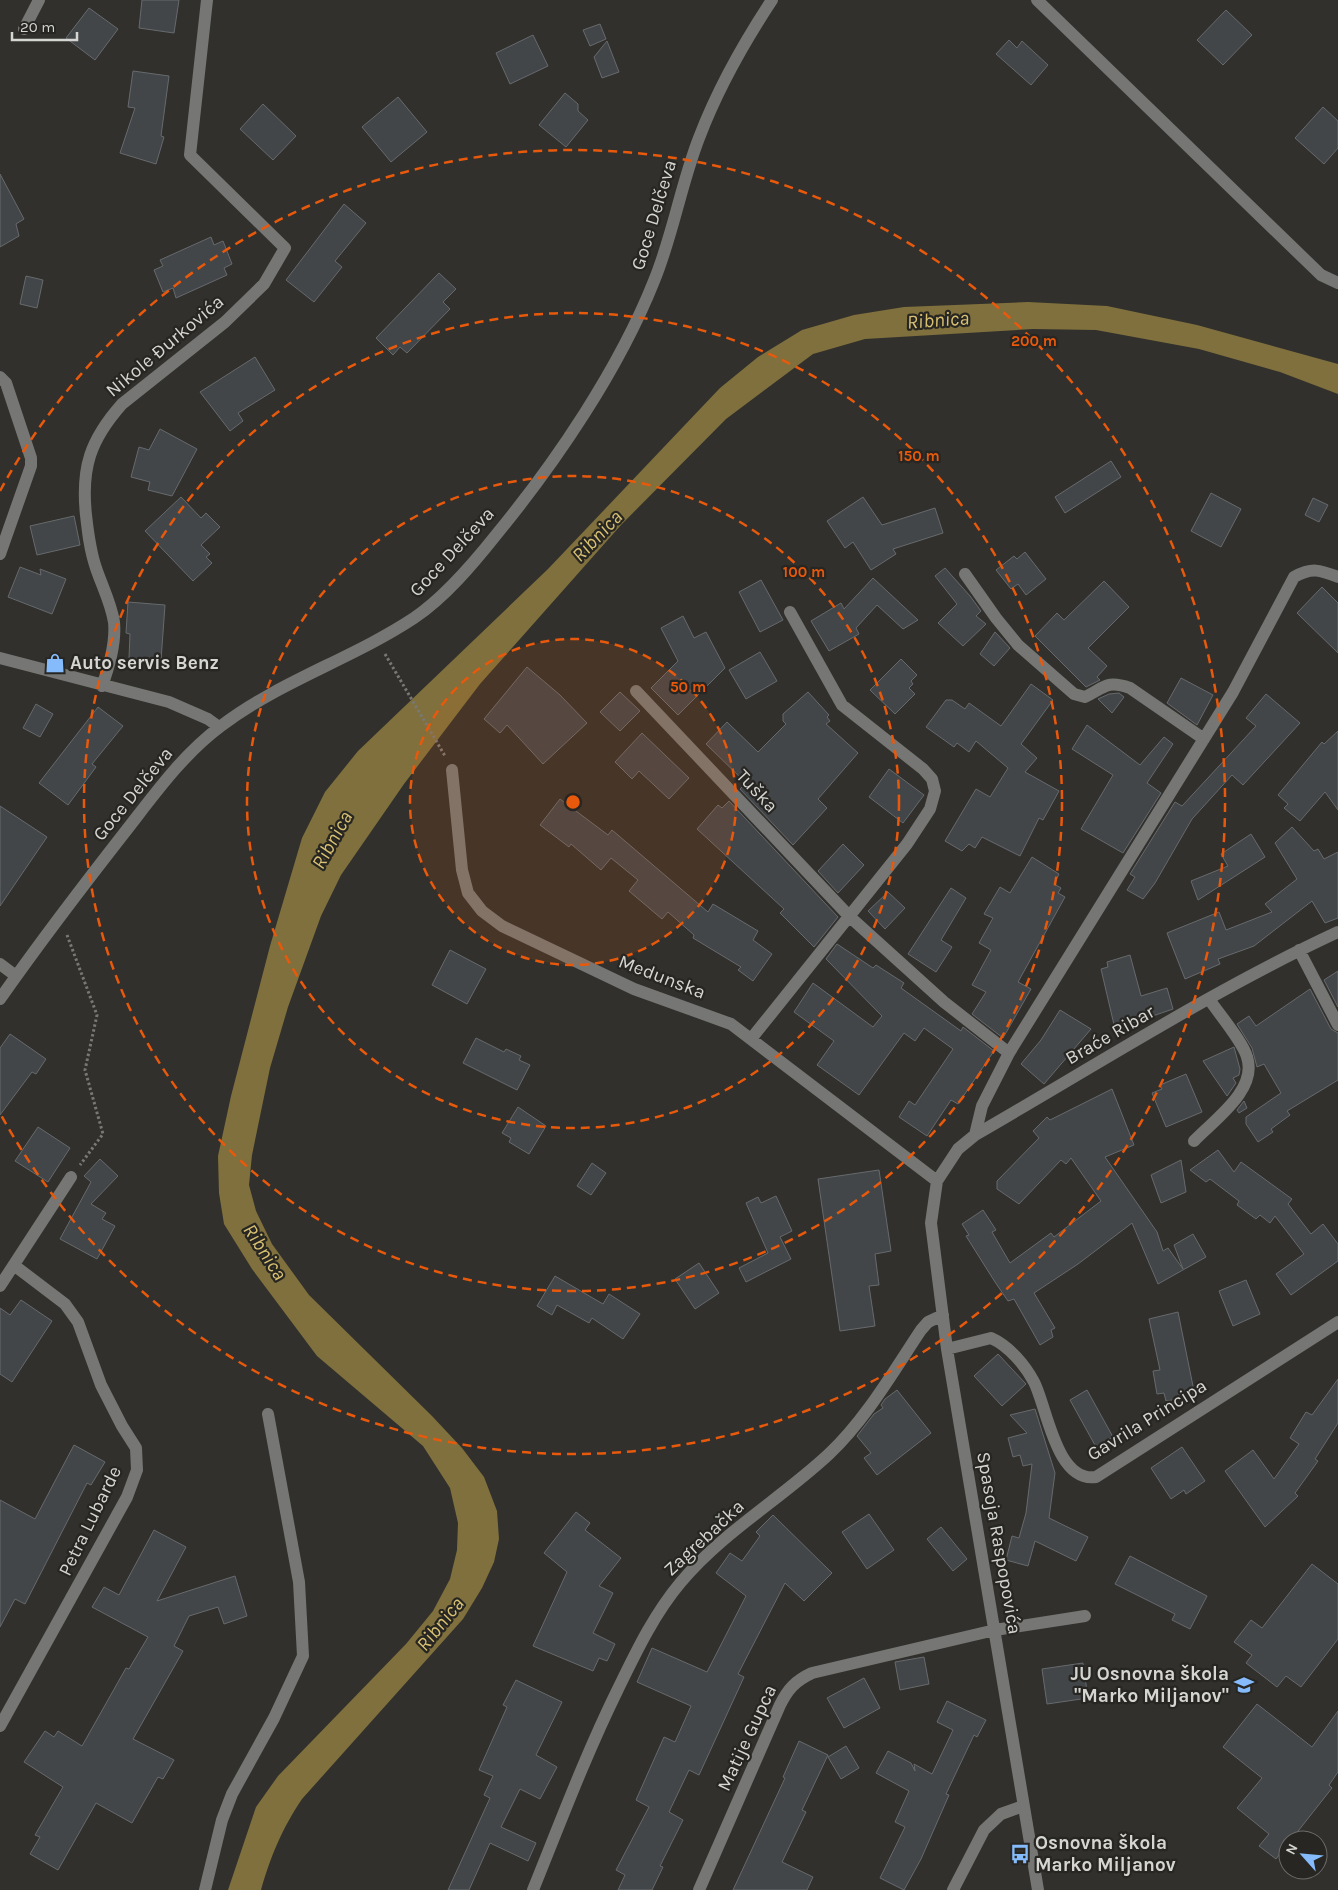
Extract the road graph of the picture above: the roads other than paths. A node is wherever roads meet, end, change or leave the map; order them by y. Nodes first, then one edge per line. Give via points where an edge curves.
1 (39, 0) edge
2 (207, 0) edge
3 (772, 0) edge
4 (1038, 0) edge
5 (24, 29) dead end
6 (1338, 283) edge
7 (0, 377) edge
8 (0, 554) edge
9 (965, 574) dead end
10 (1338, 577) edge
11 (790, 612) dead end
12 (0, 658) edge
13 (102, 686) junction
14 (636, 691) dead end
15 (219, 727) junction
16 (1204, 739) junction
17 (452, 770) dead end
18 (850, 917) junction
19 (1338, 932) edge
20 (1299, 950) junction
21 (0, 964) edge
22 (16, 976) junction
23 (1209, 999) junction
24 (0, 1000) edge
25 (1338, 1025) edge
26 (752, 1039) junction
27 (1009, 1053) junction
28 (975, 1135) junction
29 (1194, 1141) dead end
30 (71, 1177) road end
31 (937, 1182) junction
32 (933, 1202) joint
33 (15, 1266) junction
34 (0, 1286) edge
35 (943, 1315) junction
36 (1338, 1322) edge
37 (947, 1349) junction
38 (268, 1414) dead end
39 (1085, 1616) dead end
40 (995, 1630) junction
41 (0, 1726) edge
42 (1023, 1806) junction
43 (205, 1890) edge
44 (532, 1890) edge
45 (699, 1890) edge
46 (953, 1890) edge
47 (1038, 1890) edge

1 - 5 street
2 - 13 street, Nikole Đurkovića via 190,155 285,248 264,284 225,322 122,404 96,438 85,471 84,490 91,551 114,624
3 - 15 street, Goce Delčeva via 738,51 717,95 698,140 655,280 626,341 532,491 449,587 417,616 240,712
4 - 6 street via 1320,274
7 - 8 street via 6,383 31,458 29,474
9 - 16 street via 1018,645 1074,694 1085,696 1106,684 1116,683 1130,688
10 - 16 street via 1318,569 1306,570 1294,577 1233,692
11 - 18 street via 842,705 924,769 932,779 934,791 930,809
12 - 13 street
13 - 15 street via 169,702
14 - 18 street, Tuška
15 - 22 street, Goce Delčeva via 170,774
16 - 27 street
17 - 26 street, Medunska via 462,870 468,894 482,911 502,926 634,989 731,1024
18 - 26 street
18 - 27 street, Tuška via 944,1002
19 - 20 street, Braće Ribar
20 - 23 street, Braće Ribar
20 - 25 street
21 - 22 street
22 - 24 street, Goce Delčeva
23 - 28 street, Braće Ribar
23 - 29 street via 1247,1055 1250,1068 1239,1095
26 - 31 street, Medunska
27 - 28 street via 982,1106
28 - 31 street, Braće Ribar via 958,1149
30 - 33 street
31 - 32 street, Braće Ribar
32 - 35 street, Spasoja Raspopovića via 931,1223
33 - 34 street
33 - 41 street, Petra Lubarde via 65,1304 78,1322 101,1385 136,1448 138,1465 134,1482 115,1521
35 - 37 street, Spasoja Raspopovića
35 - 44 street, Zagrebačka via 928,1322 921,1330 842,1441 706,1556 663,1605 628,1667 600,1727
36 - 37 street, Gavrila Principa via 1096,1477 1088,1478 1072,1471 1053,1438 1034,1382 1008,1347 991,1338
37 - 40 street, Spasoja Raspopovića
38 - 43 street via 299,1582 303,1656 274,1718 232,1794 222,1820
39 - 40 street, Matije Gupca
40 - 42 street, Spasoja Raspopovića
40 - 45 street, Matije Gupca via 798,1680 780,1705
42 - 46 street via 1001,1814 984,1830
42 - 47 street, Spasoja Raspopovića

